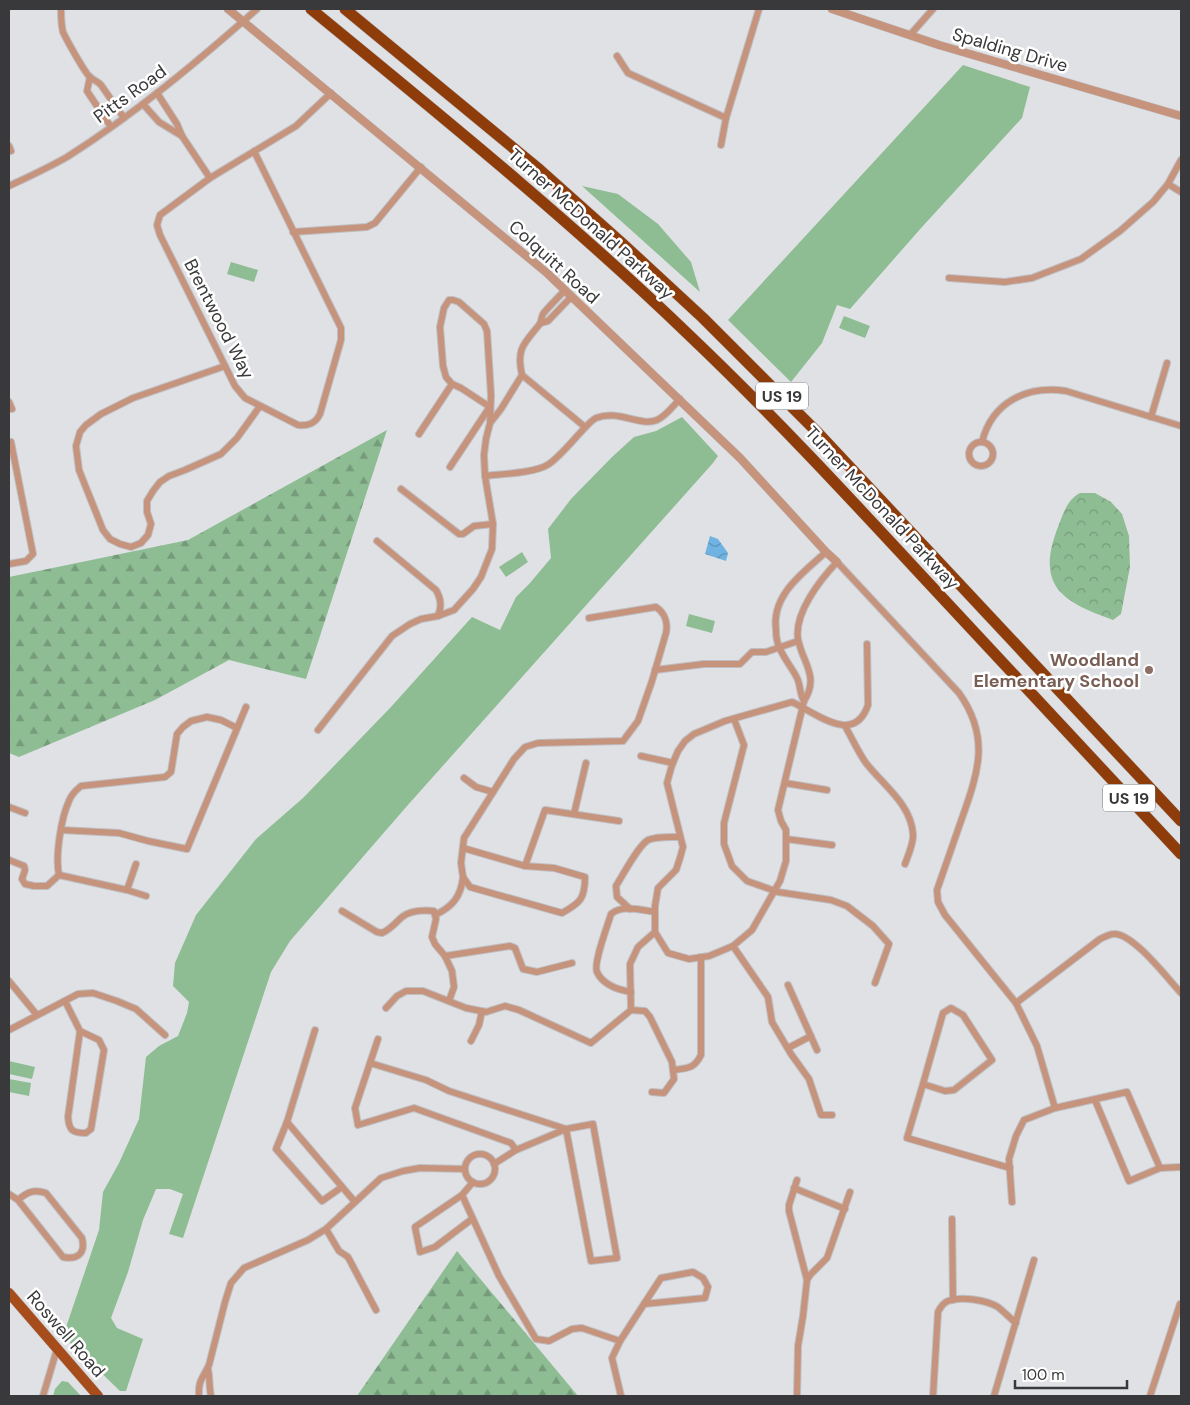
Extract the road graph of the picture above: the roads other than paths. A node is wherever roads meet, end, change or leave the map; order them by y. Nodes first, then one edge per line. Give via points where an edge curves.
1 (61, 9) edge
2 (228, 9) edge
3 (257, 9) edge
4 (311, 9) edge
5 (346, 9) edge
6 (759, 9) edge
7 (832, 9) edge
8 (933, 9) edge
9 (243, 21) junction
10 (910, 35) junction
11 (617, 56) dead end
12 (90, 77) junction
13 (157, 93) junction
14 (331, 94) junction
15 (143, 104) junction
16 (1181, 116) edge
17 (124, 118) junction
18 (726, 118) junction
19 (111, 127) junction
20 (182, 136) junction
21 (721, 145) dead end
22 (254, 151) junction
23 (1181, 160) edge
24 (421, 168) junction
25 (210, 178) junction
26 (1168, 184) junction
27 (9, 186) edge
28 (1181, 192) edge
29 (293, 232) junction
30 (949, 278) dead end
31 (565, 290) junction
32 (571, 297) junction
33 (541, 323) junction
34 (1167, 363) dead end
35 (225, 366) junction
36 (522, 375) junction
37 (452, 384) junction
38 (680, 399) junction
39 (9, 402) edge
40 (260, 406) junction
41 (490, 407) junction
42 (12, 409) dead end
43 (1151, 417) junction
44 (490, 423) junction
45 (1181, 426) edge
46 (585, 427) junction
47 (419, 434) dead end
48 (982, 442) dead end
49 (9, 443) edge
50 (450, 467) dead end
51 (485, 476) junction
52 (401, 489) dead end
53 (493, 524) junction
54 (377, 541) dead end
55 (826, 552) junction
56 (837, 562) junction
57 (9, 564) edge
58 (438, 616) junction
59 (589, 618) dead end
60 (798, 641) junction
61 (867, 644) dead end
62 (779, 648) junction
63 (654, 670) junction
64 (804, 704) junction
65 (246, 707) dead end
66 (734, 719) junction
67 (845, 726) junction
68 (237, 728) junction
69 (318, 730) dead end
70 (641, 756) dead end
71 (586, 763) dead end
72 (673, 763) junction
73 (464, 778) dead end
74 (785, 784) junction
75 (826, 790) dead end
76 (493, 792) junction
77 (1163, 802) junction
78 (9, 807) edge
79 (1181, 811) edge
80 (26, 812) dead end
81 (574, 814) junction
82 (619, 821) dead end
83 (1181, 821) edge
84 (61, 830) junction
85 (680, 837) junction
86 (786, 839) junction
87 (832, 845) dead end
88 (463, 848) junction
89 (1181, 854) edge
90 (9, 860) edge
91 (136, 864) dead end
92 (905, 864) dead end
93 (524, 866) junction
94 (59, 875) junction
95 (463, 877) junction
96 (127, 890) junction
97 (774, 890) junction
98 (146, 896) dead end
99 (630, 909) junction
100 (342, 911) dead end
101 (655, 912) junction
102 (435, 915) junction
103 (655, 932) junction
104 (733, 946) junction
105 (445, 956) junction
106 (702, 957) junction
107 (572, 962) dead end
108 (9, 981) edge
109 (875, 983) dead end
110 (788, 985) dead end
111 (631, 992) junction
112 (1181, 993) edge
113 (65, 1001) junction
114 (449, 1001) junction
115 (1016, 1003) junction
116 (386, 1008) dead end
117 (631, 1010) junction
118 (482, 1011) junction
119 (37, 1015) junction
120 (9, 1030) edge
121 (315, 1030) dead end
122 (80, 1031) junction
123 (164, 1035) dead end
124 (811, 1036) junction
125 (378, 1039) dead end
126 (471, 1041) dead end
127 (788, 1048) junction
128 (817, 1050) dead end
129 (370, 1064) junction
130 (673, 1070) junction
131 (922, 1084) junction
132 (652, 1092) dead end
133 (1095, 1100) junction
134 (1055, 1108) junction
135 (832, 1116) dead end
136 (287, 1122) junction
137 (566, 1129) junction
138 (516, 1150) junction
139 (494, 1164) junction
140 (1181, 1167) edge
141 (1010, 1168) junction
142 (1160, 1168) junction
143 (465, 1169) junction
144 (796, 1180) dead end
145 (473, 1182) junction
146 (342, 1187) junction
147 (794, 1188) junction
148 (850, 1192) dead end
149 (9, 1194) edge
150 (462, 1195) junction
151 (18, 1200) junction
152 (355, 1202) junction
153 (1012, 1202) dead end
154 (845, 1209) junction
155 (472, 1218) junction
156 (952, 1219) dead end
157 (326, 1229) junction
158 (1034, 1260) dead end
159 (807, 1280) junction
160 (9, 1293) edge
161 (953, 1300) junction
162 (644, 1304) junction
163 (1180, 1304) edge
164 (376, 1310) dead end
165 (1016, 1323) junction
166 (620, 1341) junction
167 (57, 1350) junction
168 (208, 1369) junction
169 (43, 1396) edge
170 (98, 1396) edge
171 (199, 1396) edge
172 (211, 1396) edge
173 (621, 1396) edge
174 (797, 1396) edge
175 (933, 1396) edge
176 (994, 1396) edge
177 (1150, 1396) edge

1 - 12 street via 64,33
2 - 9 street, Colquitt Road
3 - 9 street, Pitts Road
4 - 89 highway, Turner McDonald Parkway / US 19 via 562,218 688,334 842,490
5 - 77 highway, Turner McDonald Parkway / US 19 via 547,176 710,325 819,434
6 - 18 street
7 - 10 street, Spalding Drive
8 - 10 street
9 - 13 street, Pitts Road
9 - 14 street, Colquitt Road
10 - 16 street, Spalding Drive
11 - 18 street via 628,73
12 - 17 street via 97,80
12 - 19 street via 87,90
13 - 15 street, Pitts Road
13 - 20 street
14 - 22 street, Brentwood Way via 296,126
14 - 24 street, Colquitt Road
15 - 17 street, Pitts Road
15 - 20 street via 159,122
17 - 19 street, Pitts Road
18 - 21 street
19 - 27 street, Pitts Road via 66,157
20 - 25 street
22 - 25 street, Brentwood Way
22 - 29 street, Brentwood Way
23 - 26 street
24 - 29 street via 375,222 367,226
24 - 31 street, Colquitt Road
25 - 35 street, Brentwood Way via 160,215 157,225
26 - 28 street
26 - 30 street via 1120,231 1081,259 1032,278 1005,282
29 - 40 street, Brentwood Way via 341,328 341,340 320,414 314,423 298,426
31 - 32 street, Colquitt Road
31 - 33 street via 542,316
32 - 33 street via 548,321
32 - 38 street, Colquitt Road
33 - 36 street via 524,342 520,352
34 - 43 street
35 - 40 street, Brentwood Way via 245,398
35 - 40 street via 133,398 101,414 80,432 76,446 79,470 103,530 110,539 130,547 141,543 151,524 147,500 160,482 221,454
36 - 44 street
36 - 46 street
37 - 41 street
37 - 41 street via 443,366 440,327 449,300 459,302 484,324 487,331
37 - 47 street
38 - 46 street via 654,421 608,415 596,418
38 - 55 street, Colquitt Road via 740,458
39 - 42 street
41 - 44 street
41 - 50 street
43 - 45 street
43 - 48 street via 1066,391 1040,389 1021,395 1004,406 990,422
44 - 51 street via 484,455
46 - 51 street via 550,464 540,469
49 - 57 street via 33,554 26,561
51 - 53 street
52 - 53 street via 459,534 474,526
53 - 58 street via 492,550 481,577 454,610
54 - 58 street via 436,590 441,604
55 - 56 street, Colquitt Road
55 - 62 street via 787,589 781,600 775,626
56 - 60 street via 802,610
56 - 115 street via 959,692 975,721 978,744 975,780 937,890 938,902
58 - 69 street via 410,624 392,636
59 - 63 street via 658,608 667,627
60 - 62 street
60 - 64 street via 810,669
61 - 67 street via 868,705 857,722
62 - 63 street via 752,652 740,664 704,664
62 - 64 street via 797,677
63 - 76 street via 638,721 623,741 538,742 525,747
64 - 66 street via 792,702
64 - 67 street via 830,722
64 - 74 street
65 - 68 street
66 - 72 street via 694,734 678,751
66 - 97 street via 744,745 724,823 724,844 732,866 748,881
67 - 92 street via 865,762 898,797 909,816 914,835
68 - 84 street via 207,717 191,721 178,734 171,772 165,776 81,786 69,801
68 - 84 street via 188,849 119,833
70 - 72 street
71 - 81 street
72 - 85 street via 667,783
73 - 76 street via 476,787
74 - 75 street
74 - 86 street via 778,810
76 - 88 street via 464,838
77 - 79 highway
77 - 83 highway, Turner McDonald Parkway / US 19
78 - 80 street
81 - 82 street
81 - 93 street via 545,810
84 - 94 street
85 - 99 street via 651,839 636,854 616,886 617,897
85 - 101 street via 683,847 680,858 676,870 658,888
86 - 87 street
86 - 97 street via 786,861
88 - 93 street
88 - 95 street
90 - 94 street via 24,866 22,879 25,884 47,886
91 - 96 street
93 - 95 street via 554,868 585,877 585,892 576,905 562,913 470,887
94 - 96 street
95 - 102 street via 457,899
96 - 98 street
97 - 104 street via 752,930
97 - 109 street via 831,900 847,906 873,926 889,944
99 - 101 street
99 - 111 street via 616,910 611,914 596,965 601,978 610,985
100 - 102 street via 382,933 403,916 422,910 434,911
101 - 103 street
102 - 105 street via 432,937
103 - 106 street via 668,953 689,959
103 - 111 street via 638,947 630,964
104 - 106 street
104 - 127 street via 768,997 772,1022
105 - 107 street via 510,946 515,948 523,969 537,972
105 - 114 street via 452,971 454,988
106 - 130 street via 702,1055 692,1067
108 - 119 street
110 - 124 street
111 - 117 street
112 - 115 street via 1135,943 1113,933 1100,939
113 - 119 street
113 - 122 street
113 - 123 street via 78,994 93,993 117,1001 136,1009
114 - 116 street via 423,991 406,991
114 - 118 street
115 - 134 street via 1037,1046
117 - 118 street via 591,1043 519,1010 505,1006
117 - 130 street via 645,1011 650,1017
118 - 126 street via 480,1026
119 - 120 street
121 - 136 street
122 - 122 street via 68,1126 72,1131 86,1133 91,1128 104,1050 99,1040
124 - 127 street
124 - 128 street
125 - 129 street
127 - 135 street via 809,1079 821,1116
129 - 137 street
129 - 138 street via 355,1108 358,1125 414,1108 511,1143
130 - 132 street via 674,1079 664,1093
131 - 131 street via 943,1013 950,1008 963,1015 992,1060 954,1090 944,1091
131 - 141 street via 907,1138
133 - 134 street
133 - 142 street via 1127,1092
133 - 142 street via 1130,1181
134 - 141 street via 1024,1120 1009,1159
136 - 146 street
136 - 146 street via 276,1149 322,1201
137 - 137 street via 594,1124 617,1258 591,1262
137 - 138 street
138 - 139 street
139 - 143 street via 489,1157 480,1154 468,1160
139 - 145 street via 491,1180 484,1184
140 - 142 street
141 - 153 street
143 - 145 street
143 - 152 street via 403,1171 381,1178
144 - 147 street
145 - 150 street
146 - 152 street
147 - 154 street
147 - 159 street via 789,1211
148 - 154 street
149 - 151 street
150 - 155 street
150 - 155 street via 415,1227 420,1252 435,1247
151 - 151 street via 63,1257 79,1256 83,1248 82,1238 46,1193 27,1192
152 - 157 street
154 - 159 street via 828,1258
155 - 166 street via 498,1276 536,1339 549,1342 572,1329 582,1328
156 - 161 street
157 - 164 street via 339,1251 348,1257
157 - 168 street via 244,1268 232,1284 225,1302
158 - 165 street
159 - 174 street via 798,1346
160 - 167 main road, Roswell Road
161 - 165 street via 986,1301
161 - 175 street via 945,1302 938,1312
162 - 162 street via 661,1278 692,1272 703,1278 708,1286 705,1298
162 - 166 street
163 - 177 street
165 - 176 street
166 - 173 street via 612,1358
167 - 169 street
167 - 170 main road, Roswell Road
168 - 171 street via 199,1386
168 - 172 street

